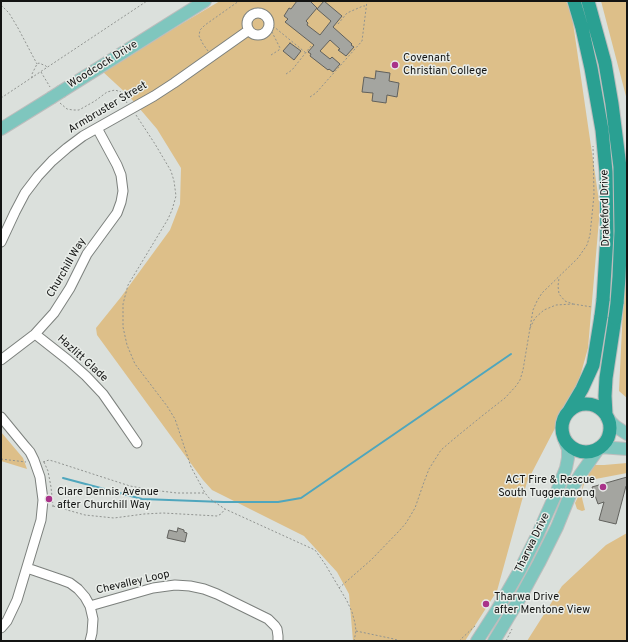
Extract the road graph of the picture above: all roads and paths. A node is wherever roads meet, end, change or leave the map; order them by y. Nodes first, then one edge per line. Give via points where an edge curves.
1 (147, 1) edge
2 (205, 1) edge
3 (239, 1) edge
4 (367, 1) edge
5 (574, 1) edge
6 (588, 1) edge
7 (1, 5) edge
8 (366, 6) junction
9 (267, 18) junction
10 (338, 24) dead end
11 (272, 26) junction
12 (271, 29) junction
13 (249, 30) junction
14 (267, 32) dead end
15 (311, 46) dead end
16 (209, 53) dead end
17 (306, 53) junction
18 (271, 55) dead end
19 (37, 64) junction
20 (47, 67) junction
21 (41, 72) junction
22 (286, 74) dead end
23 (32, 78) junction
24 (57, 96) junction
25 (310, 96) dead end
26 (1, 98) edge
27 (130, 107) junction
28 (97, 128) junction
29 (1, 129) edge
30 (593, 140) dead end
31 (1, 242) edge
32 (559, 276) junction
33 (529, 331) junction
34 (35, 334) junction
35 (1, 360) edge
36 (569, 411) junction
37 (607, 416) junction
38 (1, 417) edge
39 (627, 434) edge
40 (564, 439) junction
41 (137, 443) dead end
42 (599, 448) junction
43 (627, 449) edge
44 (1, 459) edge
45 (28, 460) junction
46 (205, 493) junction
47 (53, 506) dead end
48 (225, 509) junction
49 (27, 568) junction
50 (339, 588) junction
51 (90, 606) junction
52 (477, 624) dead end
53 (513, 626) dead end
54 (1, 628) edge
55 (356, 631) junction
56 (90, 641) edge
57 (278, 641) edge
58 (354, 641) edge
59 (400, 641) edge
60 (459, 641) edge
61 (477, 641) edge
62 (494, 641) edge
63 (506, 641) edge

1 - 20 path
2 - 24 main road, Woodcock Drive
3 - 16 path via 200,30 199,36
4 - 8 path
5 - 36 highway, Drakeford Drive, bridge via 600,116 606,172 607,235 603,300 593,365
6 - 37 highway, Drakeford Drive, bridge via 606,70 620,167 619,277 606,378
7 - 19 path via 9,13
8 - 10 path via 347,13
8 - 25 path via 362,41 316,93
9 - 11 path via 271,16
9 - 13 street via 268,27 264,32 257,35
9 - 13 street via 260,13 250,16 247,22
11 - 12 path
11 - 17 path
12 - 14 path
12 - 18 path via 280,48
13 - 27 street, Armbruster Street via 174,83
15 - 17 path
17 - 22 path
19 - 20 path
19 - 23 path
20 - 21 path
21 - 23 path
21 - 24 path
23 - 26 path
24 - 27 path via 67,109 80,110 107,92 115,90 121,92
24 - 29 main road, Woodcock Drive
27 - 28 street, Armbruster Street
27 - 46 path via 170,171 176,196 168,219 128,286 123,304 123,327 135,364 175,419 191,467
28 - 31 street, Armbruster Street via 67,148 38,176 14,212
28 - 34 street, Churchill Way via 121,175 121,202 114,218 86,254 60,305
30 - 32 path via 594,195 590,235 583,252
32 - 33 path via 536,301
32 - 33 path via 559,294 572,304 556,305 544,310 535,318
33 - 50 path via 523,370 516,386 442,450 429,469 415,508 406,523 371,560
34 - 35 street, Churchill Way
34 - 41 street, Hazlitt Glade via 68,360 103,394
36 - 37 highway via 574,406 588,404 595,406
36 - 40 highway via 562,424
37 - 39 main road via 615,426
37 - 42 highway via 609,434
38 - 45 street via 30,452
40 - 42 highway via 575,450 583,452
40 - 61 main road, Tharwa Drive via 568,458 557,492 520,570
42 - 43 main road
42 - 62 main road, Tharwa Drive via 574,485 539,563
44 - 45 path
45 - 46 path via 38,457 41,463 49,460 144,489
45 - 49 street via 40,477 43,500 41,520
46 - 48 path
47 - 48 path via 85,515 114,518 163,513 217,516
48 - 50 path via 315,550
49 - 51 street via 70,583 85,596
49 - 54 street via 17,600
50 - 55 path via 352,612
51 - 56 street via 94,624
51 - 57 street, Chevalley Loop via 153,588 190,586 217,594 268,619 277,629
52 - 60 path
53 - 63 path
55 - 58 path
55 - 59 path

